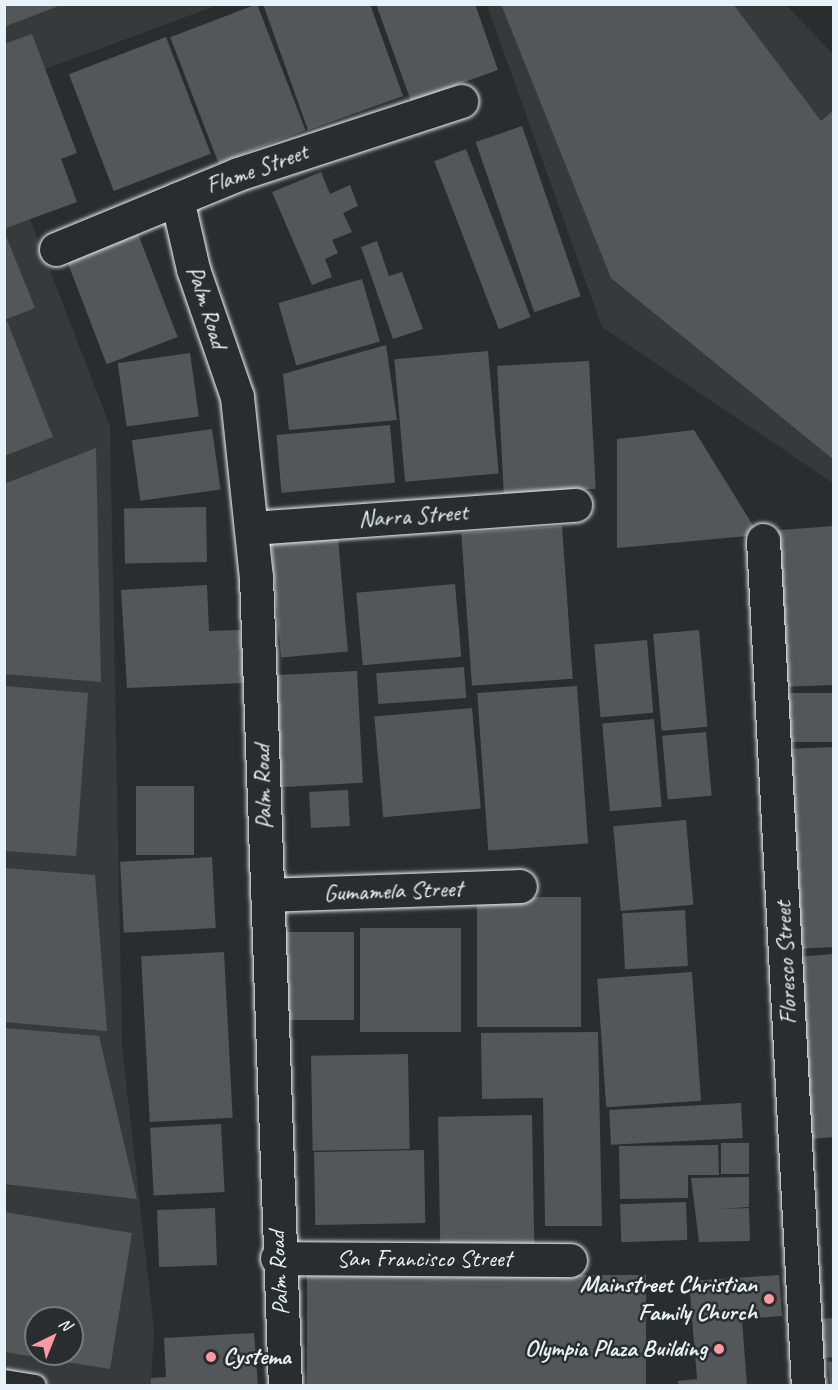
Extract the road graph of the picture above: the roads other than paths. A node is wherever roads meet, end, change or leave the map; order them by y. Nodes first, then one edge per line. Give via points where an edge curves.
1 (461, 100) dead end
2 (177, 199) junction
3 (56, 249) dead end
4 (575, 505) dead end
5 (251, 528) junction
6 (763, 540) dead end
7 (520, 886) dead end
8 (267, 895) junction
9 (277, 1258) junction
10 (570, 1260) dead end
11 (4, 1380) edge
12 (36, 1384) edge
13 (285, 1386) edge
14 (808, 1386) edge

1 - 2 street, Flame Street
2 - 3 street, Flame Street
2 - 5 street, Palm Road via 193,269 237,397
4 - 5 street, Narra Street
5 - 8 street, Palm Road
6 - 14 street, Floresco Street
7 - 8 street, Gumamela Street
8 - 9 street, Palm Road
9 - 10 street, San Francisco Street
9 - 13 street, Palm Road
11 - 12 lane

